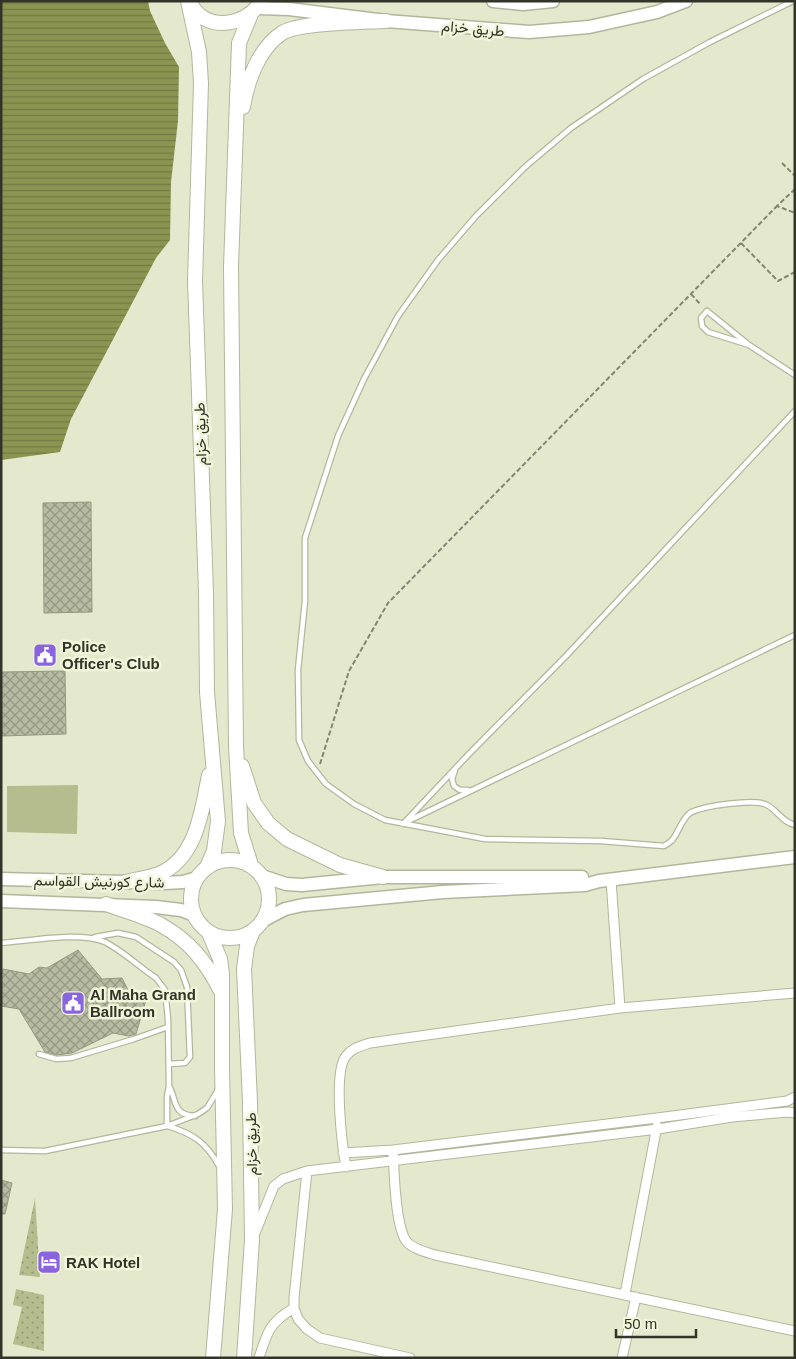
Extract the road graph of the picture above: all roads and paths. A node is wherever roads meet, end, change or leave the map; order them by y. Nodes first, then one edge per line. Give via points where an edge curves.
1 (189, 1) edge
2 (493, 1) edge
3 (553, 1) edge
4 (686, 1) edge
5 (793, 1) edge
6 (257, 8) edge
7 (386, 21) junction
8 (234, 160) junction
9 (782, 163) dead end
10 (795, 176) edge
11 (795, 189) edge
12 (777, 206) junction
13 (795, 212) edge
14 (741, 244) junction
15 (795, 272) edge
16 (691, 294) junction
17 (707, 311) junction
18 (749, 345) junction
19 (795, 375) edge
20 (795, 410) edge
21 (795, 636) edge
22 (236, 746) junction
23 (213, 759) junction
24 (456, 766) junction
25 (318, 774) junction
26 (472, 789) junction
27 (403, 824) junction
28 (795, 825) edge
29 (795, 857) edge
30 (251, 865) junction
31 (207, 867) junction
32 (262, 876) junction
33 (383, 877) junction
34 (196, 878) junction
35 (1, 879) edge
36 (605, 881) junction
37 (125, 882) junction
38 (1, 901) edge
39 (106, 904) junction
40 (194, 915) junction
41 (264, 920) junction
42 (253, 931) junction
43 (209, 933) junction
44 (91, 938) junction
45 (1, 943) edge
46 (222, 993) junction
47 (795, 993) edge
48 (620, 1008) junction
49 (168, 1027) junction
50 (39, 1054) dead end
51 (169, 1064) junction
52 (222, 1068) junction
53 (170, 1086) junction
54 (795, 1096) edge
55 (795, 1113) edge
56 (196, 1116) junction
57 (657, 1118) junction
58 (167, 1126) junction
59 (658, 1130) junction
60 (1, 1150) edge
61 (392, 1150) junction
62 (344, 1153) junction
63 (393, 1160) junction
64 (346, 1167) junction
65 (307, 1171) junction
66 (224, 1179) junction
67 (252, 1240) junction
68 (625, 1294) junction
69 (636, 1297) junction
70 (294, 1308) junction
71 (247, 1320) junction
72 (795, 1331) edge
73 (213, 1358) edge
74 (244, 1358) edge
75 (250, 1358) edge
76 (259, 1358) edge
77 (410, 1358) edge
78 (622, 1358) edge

1 - 6 main road via 202,17 216,23 232,23 246,18
1 - 23 main road, طريق خزام via 199,52 201,83 196,281 207,692
2 - 3 main road, طريق خزام via 523,4
4 - 7 main road, طريق خزام via 657,12 589,27 529,32
5 - 25 lane via 643,79 571,128 525,167 476,216 438,260 398,316 338,436 305,538 305,601 298,670 299,740
6 - 7 main road, طريق خزام
6 - 8 main road via 239,43
7 - 8 main road via 306,26 283,32 255,67 245,92
8 - 22 main road via 231,267
9 - 10 path
11 - 12 path
12 - 13 path
12 - 14 path
14 - 15 path via 778,282
14 - 16 path
16 - 17 path
16 - 25 path via 388,603 349,671
17 - 18 lane
17 - 18 lane via 701,318 702,326 708,332
18 - 19 lane
20 - 24 lane via 566,656
21 - 26 lane
22 - 30 main road via 241,833
22 - 33 main road via 254,803 268,824 287,839 340,865
23 - 31 main road, طريق خزام via 218,820 214,851
23 - 37 main road via 196,830 179,861 159,874
24 - 26 lane via 452,779 454,786 460,790
24 - 27 lane
25 - 27 lane via 326,784 354,804 385,820
26 - 27 lane
27 - 28 lane via 485,839 601,841 664,846 672,840 689,814 697,810 754,802 766,805 783,821
29 - 36 main road
30 - 31 main road via 237,860 221,860
30 - 32 main road
31 - 34 main road
32 - 33 main road via 286,884 302,885
32 - 41 main road via 269,890
33 - 36 main road via 586,877
34 - 37 main road, شارع كورنيش القواسم via 183,882
34 - 40 main road via 191,896
35 - 37 main road, شارع كورنيش القواسم
36 - 41 main road via 302,905 285,909
36 - 48 street
38 - 39 main road, شارع كورنيش القواسم
39 - 40 main road, شارع كورنيش القواسم via 169,908
39 - 46 main road via 160,924 179,937 208,966
40 - 43 main road
41 - 42 main road
42 - 43 main road via 239,938
42 - 67 main road, طريق خزام via 244,969
43 - 46 main road, طريق خزام via 220,959
44 - 45 lane
44 - 49 lane via 113,947 156,978 166,998
44 - 51 lane via 130,934 181,970 187,986 190,1057 185,1063
46 - 52 main road, طريق خزام
47 - 48 street
48 - 62 street via 370,1043 353,1049 345,1057 339,1080
49 - 50 lane via 71,1058
49 - 51 lane
51 - 53 lane
52 - 56 lane via 218,1090
52 - 66 main road, طريق خزام
53 - 56 lane via 178,1108
53 - 58 lane
54 - 57 street via 786,1101
55 - 59 street via 732,1117
56 - 58 lane
57 - 59 street
57 - 61 street
58 - 60 lane via 45,1151
58 - 66 lane via 199,1139 214,1156
59 - 63 street
59 - 68 street
61 - 62 street
61 - 63 street
62 - 64 street
63 - 64 street
63 - 68 street via 401,1230 407,1242 418,1250
64 - 65 street
65 - 67 street via 283,1178 274,1186
65 - 70 street
66 - 73 main road, طريق خزام via 225,1209
67 - 71 main road, طريق خزام
68 - 69 street
69 - 72 street
69 - 78 street
70 - 76 street via 278,1318 266,1335
70 - 77 street via 298,1319 320,1338
71 - 74 main road, طريق خزام
71 - 75 main road

